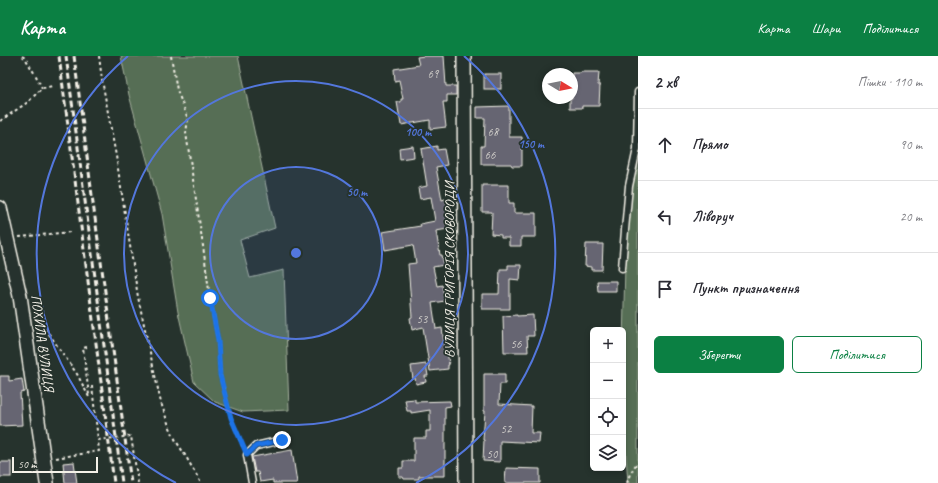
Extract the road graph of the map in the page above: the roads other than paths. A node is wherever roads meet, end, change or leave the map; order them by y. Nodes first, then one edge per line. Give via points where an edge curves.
1 (464, 56) edge
2 (638, 92) edge
3 (0, 208) edge
4 (622, 268) dead end
5 (282, 440) dead end
6 (47, 483) edge
7 (252, 483) edge
8 (466, 483) edge

1 - 8 street, ВУЛИЦЯ ГРИГОРІЯ СКОВОРОДИ
2 - 4 lane via 637,149 629,186
3 - 6 street, ПОХИЛА ВУЛИЦЯ via 20,296
5 - 7 lane via 256,446 247,455

